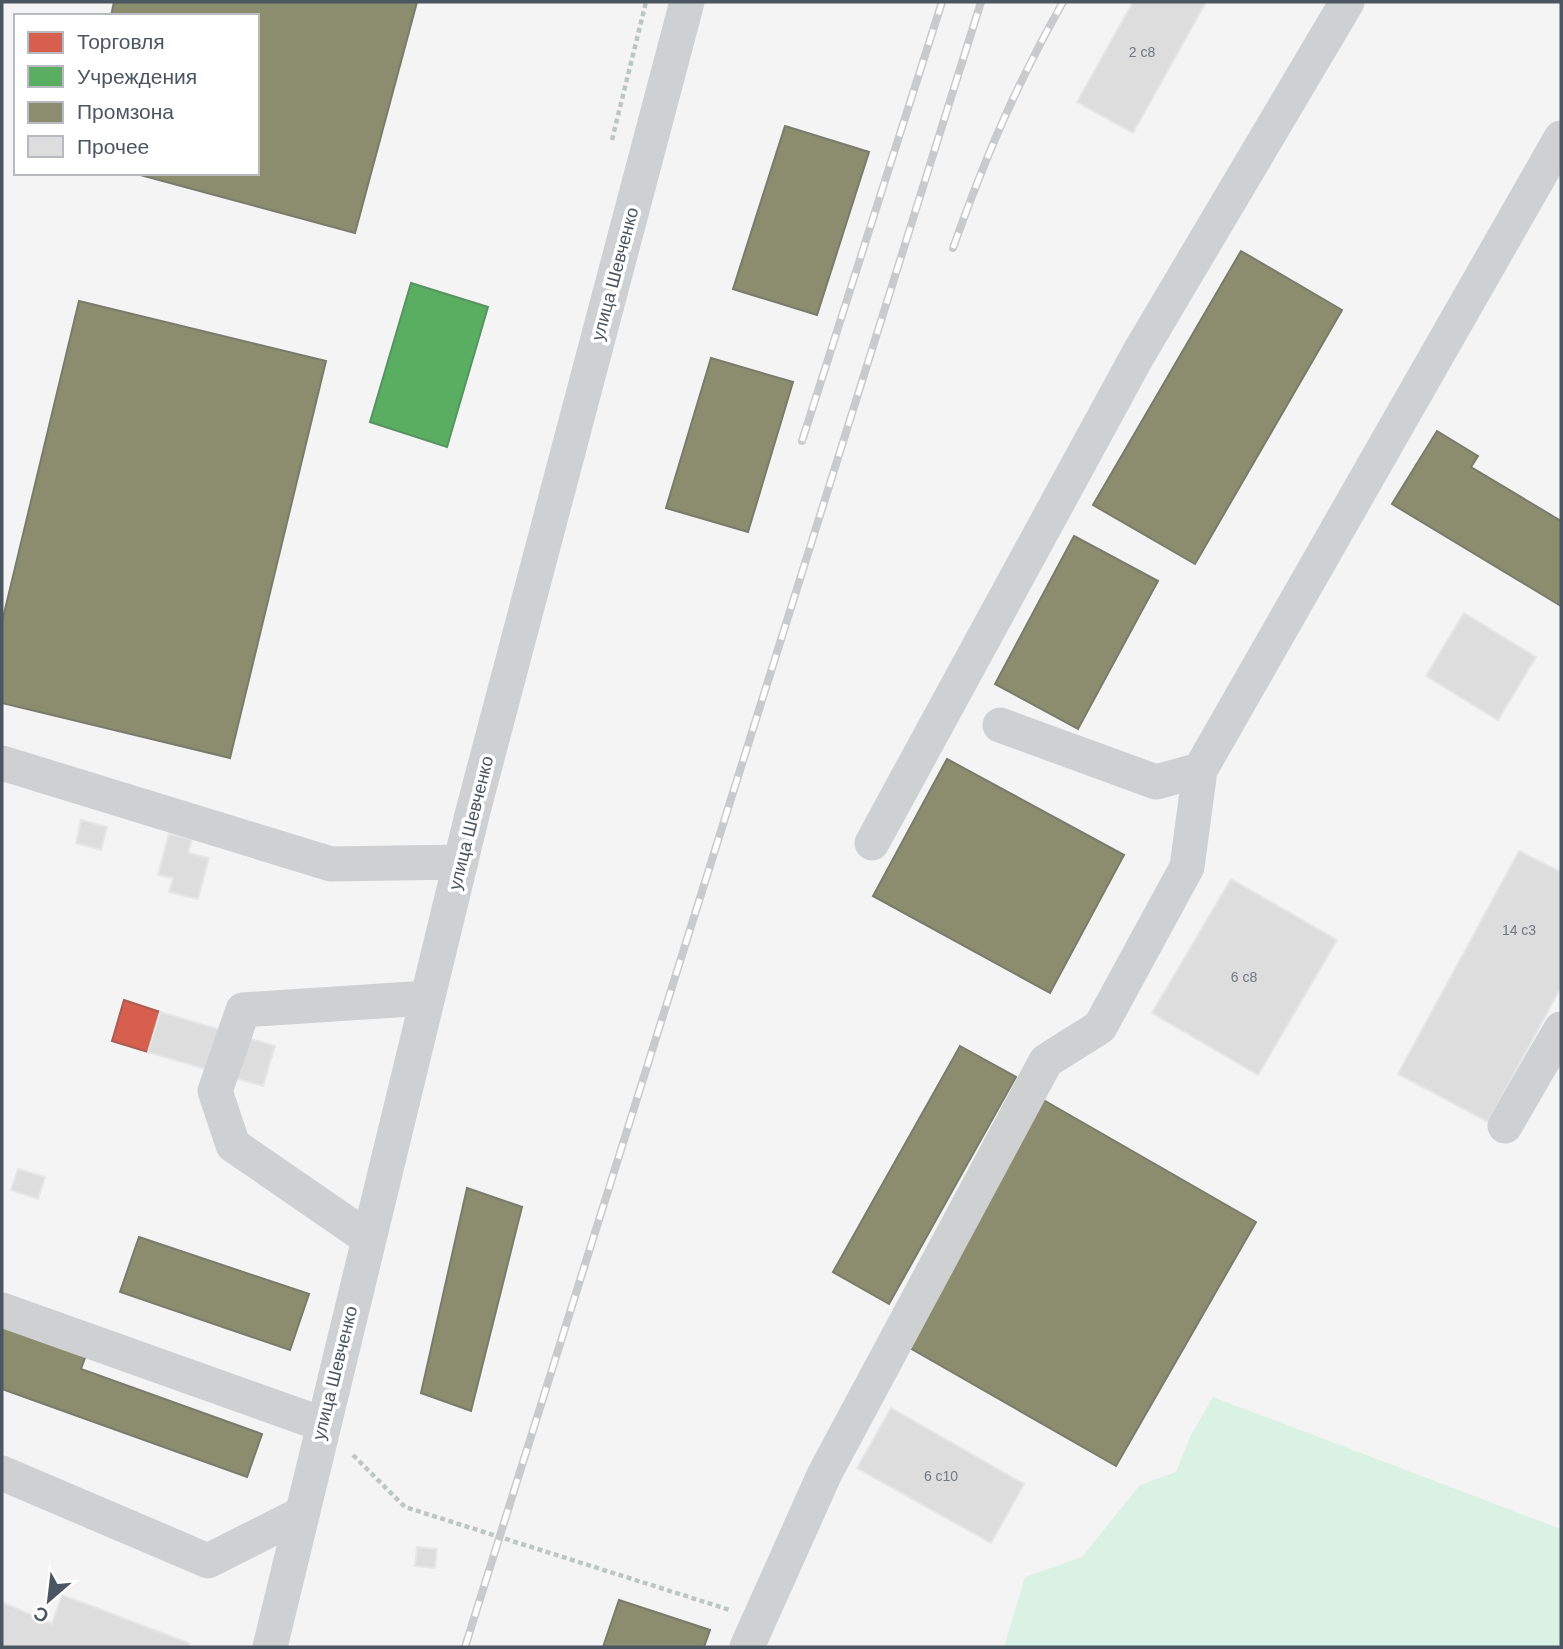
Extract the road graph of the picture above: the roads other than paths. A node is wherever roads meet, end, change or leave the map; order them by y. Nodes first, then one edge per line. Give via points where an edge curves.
1 (687, 2) edge
2 (1347, 2) edge
3 (1561, 138) edge
4 (1000, 725) dead end
5 (2, 764) edge
6 (1200, 770) junction
7 (872, 843) dead end
8 (461, 862) junction
9 (427, 998) junction
10 (1561, 1029) edge
11 (1505, 1126) dead end
12 (368, 1238) junction
13 (2, 1310) edge
14 (323, 1424) junction
15 (2, 1473) edge
16 (300, 1514) junction
17 (754, 1633) edge
18 (270, 1647) edge

1 - 8 street, улица Шевченко
2 - 7 street via 1139,353
3 - 6 street
4 - 6 street via 1156,782
5 - 8 street via 331,864
6 - 17 street via 1187,867 1100,1027 1046,1061 825,1473
8 - 9 street, улица Шевченко
9 - 12 street, улица Шевченко
9 - 12 street via 243,1010 215,1091 233,1145
10 - 11 street
12 - 14 street, улица Шевченко
13 - 14 street
14 - 16 street, улица Шевченко
15 - 16 street via 208,1561
16 - 18 street, улица Шевченко

